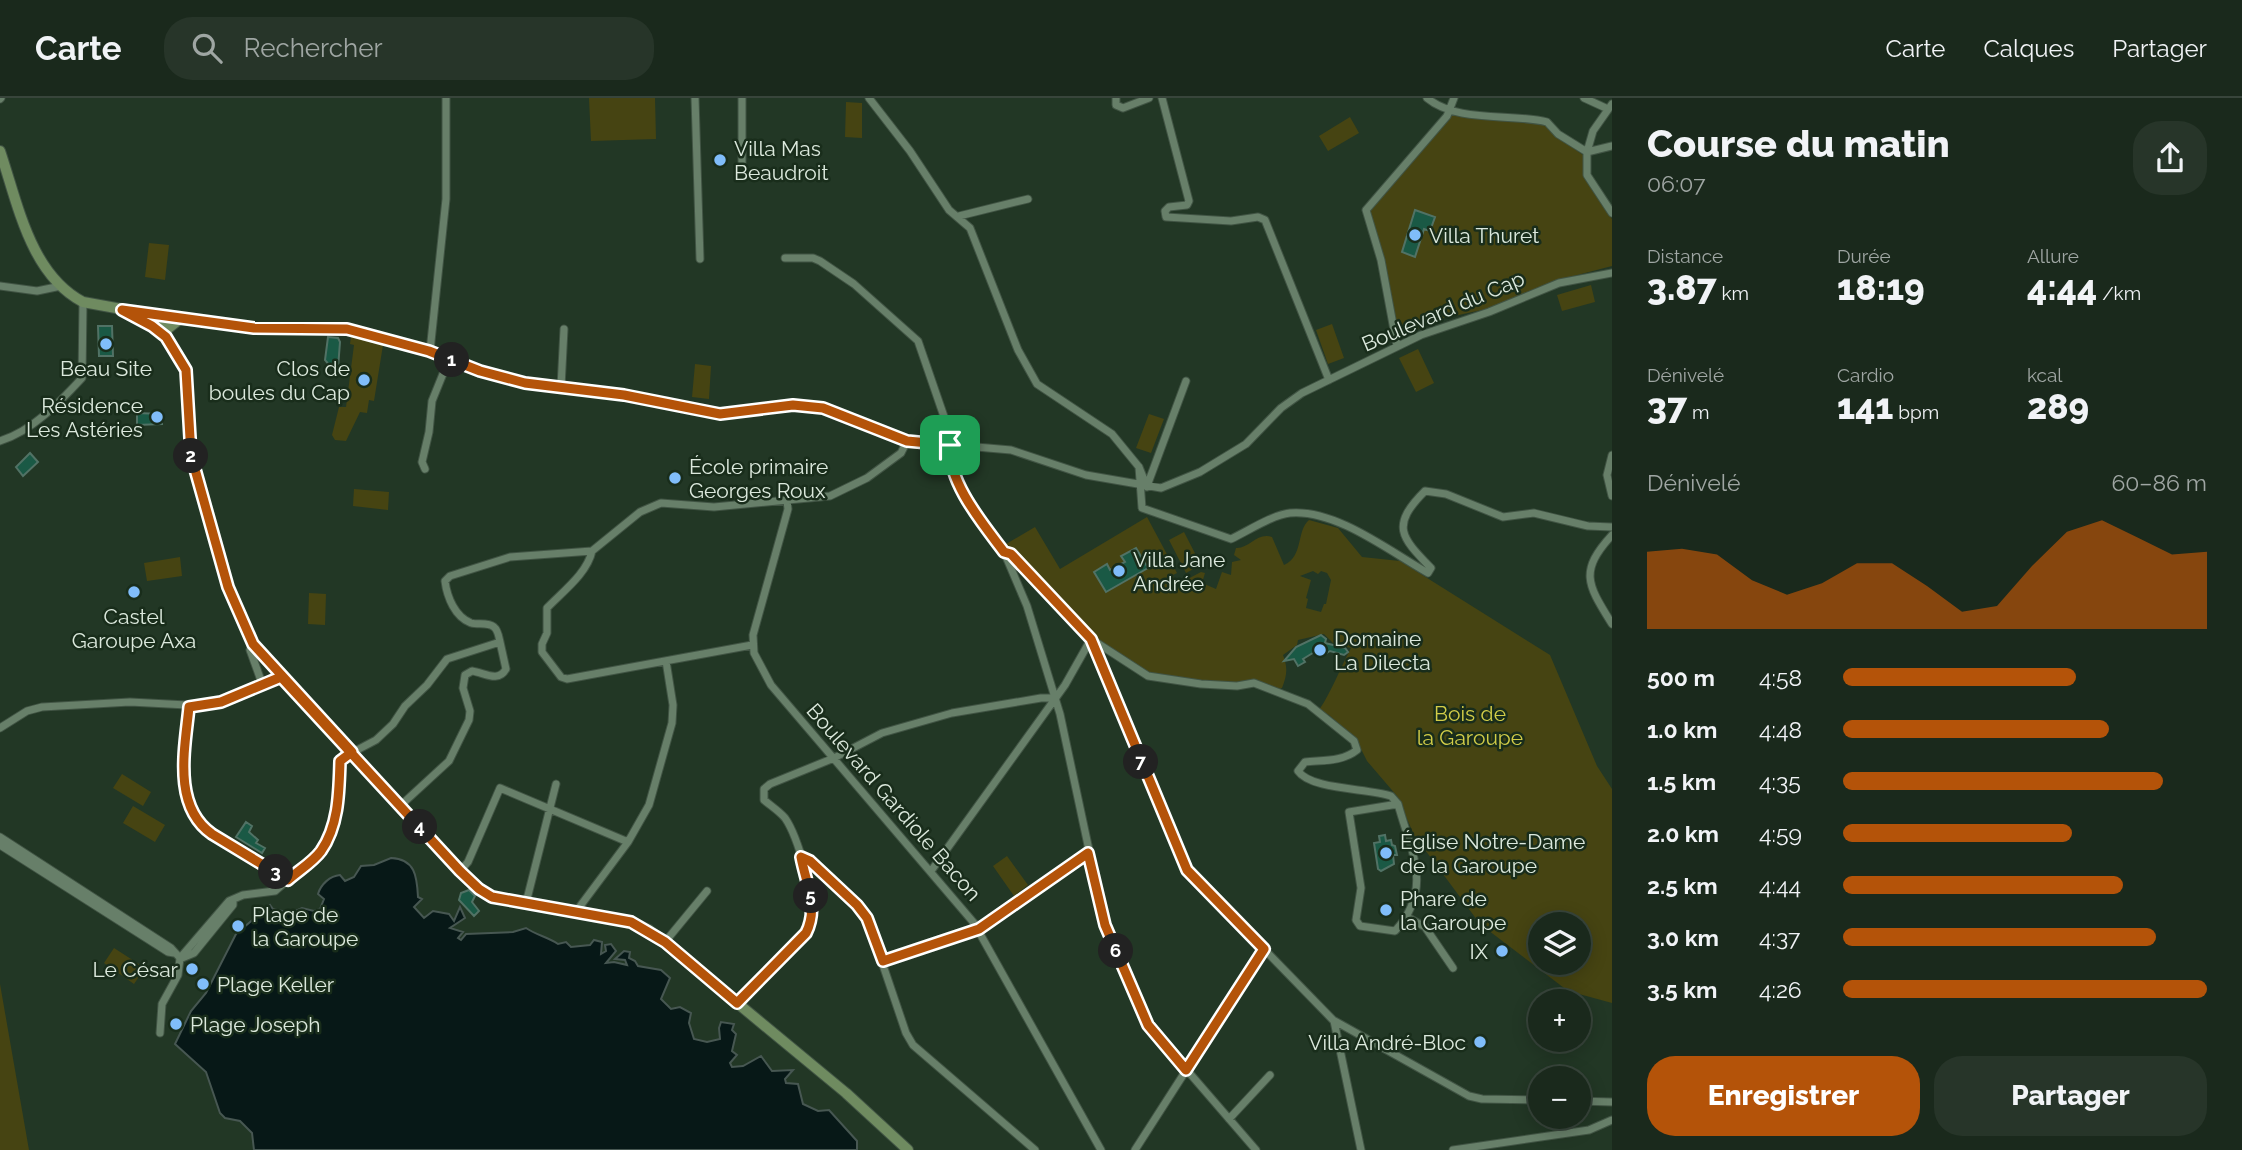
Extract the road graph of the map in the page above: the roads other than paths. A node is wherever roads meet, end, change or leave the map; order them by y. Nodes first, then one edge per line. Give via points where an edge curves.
1 (446, 98) edge
2 (695, 98) edge
3 (743, 98) edge
4 (869, 98) edge
5 (1116, 98) edge
6 (1149, 98) edge
7 (1161, 98) edge
8 (1427, 98) edge
9 (1454, 98) edge
10 (1584, 98) edge
11 (1610, 106) edge
12 (1450, 109) junction
13 (1612, 146) edge
14 (0, 151) edge
15 (1587, 152) junction
16 (743, 164) dead end
17 (1028, 199) dead end
18 (1612, 213) edge
19 (958, 216) junction
20 (785, 258) dead end
21 (700, 259) dead end
22 (1612, 273) edge
23 (0, 286) edge
24 (61, 286) junction
25 (83, 302) junction
26 (181, 318) junction
27 (155, 319) junction
28 (564, 330) dead end
29 (166, 334) junction
30 (1397, 346) junction
31 (429, 351) junction
32 (449, 359) junction
33 (1329, 380) junction
34 (1186, 381) dead end
35 (561, 387) junction
36 (0, 441) edge
37 (907, 441) junction
38 (950, 445) junction
39 (1612, 455) edge
40 (425, 469) dead end
41 (1143, 486) junction
42 (1612, 496) edge
43 (787, 501) junction
44 (1612, 527) edge
45 (1612, 535) edge
46 (592, 551) junction
47 (1004, 552) junction
48 (1612, 624) edge
49 (1091, 639) junction
50 (500, 642) junction
51 (253, 644) junction
52 (752, 645) junction
53 (666, 661) junction
54 (281, 677) junction
55 (263, 686) junction
56 (1056, 698) junction
57 (189, 707) junction
58 (0, 728) edge
59 (352, 752) junction
60 (834, 758) junction
61 (556, 783) dead end
62 (1398, 804) junction
63 (400, 806) junction
64 (549, 808) junction
65 (0, 837) edge
66 (628, 842) junction
67 (0, 845) edge
68 (1088, 853) junction
69 (801, 857) junction
70 (460, 871) junction
71 (931, 871) junction
72 (288, 880) junction
73 (707, 891) dead end
74 (526, 903) junction
75 (575, 913) junction
76 (1407, 917) junction
77 (979, 929) junction
78 (665, 942) junction
79 (1264, 949) junction
80 (177, 956) junction
81 (883, 961) junction
82 (1453, 968) dead end
83 (737, 1003) junction
84 (1334, 1020) junction
85 (160, 1033) dead end
86 (1186, 1070) junction
87 (1270, 1075) dead end
88 (1528, 1100) edge
89 (1591, 1101) edge
90 (1612, 1102) edge
91 (1229, 1119) junction
92 (1612, 1120) edge
93 (908, 1150) edge
94 (1035, 1150) edge
95 (1101, 1150) edge
96 (1135, 1150) edge
97 (1256, 1150) edge
98 (1361, 1150) edge
99 (1453, 1150) edge

1 - 31 street via 446,199
2 - 21 street
3 - 16 street
4 - 19 street via 949,210
5 - 6 street via 1116,105 1123,108
7 - 33 street via 1189,201 1169,207 1166,217 1231,221 1258,216 1265,220
8 - 12 street
9 - 12 street
10 - 11 street
11 - 15 street via 1593,131
12 - 15 street via 1547,122
12 - 30 street via 1366,210 1381,260
13 - 15 street
14 - 24 street via 33,246
15 - 18 street via 1587,174
17 - 19 street
19 - 41 street via 970,228 1018,350 1037,384 1112,434 1139,467
20 - 38 street via 820,261 918,341
22 - 30 street, Boulevard du Cap via 1559,283
23 - 24 street via 37,291
24 - 25 street
25 - 27 street
25 - 36 street via 82,378 30,426
26 - 27 street, Boulevard du Cap
26 - 29 street
26 - 31 street, Boulevard du Cap via 254,328 340,328
27 - 29 street
28 - 35 street
29 - 51 street via 186,370 191,455 228,587
30 - 33 street, Boulevard du Cap
31 - 32 street, Boulevard du Cap
32 - 35 street, Boulevard du Cap via 513,381
32 - 40 street via 432,401 422,462
33 - 41 street, Boulevard du Cap via 1302,393 1246,444 1199,472 1167,486
34 - 41 street
35 - 37 street, Boulevard du Cap via 720,414 793,405 823,408
37 - 38 street, Boulevard du Cap
37 - 43 street via 901,453 847,490
38 - 41 street, Boulevard du Cap via 1011,450 1086,475
38 - 47 street via 969,505
39 - 42 street via 1607,475
41 - 44 street via 1142,508 1231,539 1288,513 1311,513 1334,520 1428,573 1431,568 1407,544 1402,530 1409,506 1425,491 1446,494 1503,517 1534,513
43 - 46 street via 714,507 653,505
43 - 52 street
45 - 48 street via 1596,552 1589,575 1593,594
46 - 50 street via 510,557 450,576 446,590 457,614 472,623 492,625
46 - 53 street via 590,560 547,608 542,652 567,679
47 - 49 street via 1011,554
47 - 56 street via 1027,606
49 - 56 street
49 - 62 street via 1147,676 1201,684 1254,683 1308,704 1354,741 1357,750 1337,760 1305,762 1300,775 1315,782 1383,793
49 - 79 street via 1187,870
50 - 59 street via 447,659 393,724 376,740
50 - 63 street via 506,669 503,675 472,671 465,675 469,719 449,761
51 - 54 street
51 - 55 street via 251,658
52 - 53 street
52 - 60 street, Boulevard Gardiole Bacon via 771,685
53 - 66 street via 671,723 649,805
54 - 55 street
54 - 59 street
55 - 57 street via 221,702
56 - 60 street via 952,713 882,733
56 - 68 street
56 - 71 street
57 - 58 street via 130,702 42,708 27,711
57 - 72 street via 183,778 195,815 203,828
59 - 63 street
59 - 72 street via 340,761 332,830 320,852
60 - 69 street via 764,789 764,800 785,818
60 - 71 street, Boulevard Gardiole Bacon
61 - 64 street
62 - 76 street via 1418,875
62 - 76 street via 1349,812 1361,888 1357,923 1395,931
63 - 70 street
64 - 66 street
64 - 70 street via 500,788
64 - 74 street
65 - 80 street
66 - 75 street
67 - 80 street
68 - 77 street
68 - 86 street via 1105,925 1148,1025
69 - 81 street via 857,905 867,918
69 - 83 street via 811,898 811,922 806,933
70 - 74 street via 492,897
71 - 77 street, Boulevard Gardiole Bacon
72 - 80 street via 273,892 243,895 233,901 194,953
73 - 78 street
74 - 75 street
75 - 78 street via 631,922
76 - 82 street via 1425,927
77 - 81 street
77 - 95 street, Boulevard Gardiole Bacon
78 - 83 street
79 - 84 street
79 - 86 street
80 - 85 street via 178,975 162,1004
81 - 94 street via 913,1045
83 - 93 street
84 - 88 street via 1469,1096
84 - 98 street
86 - 91 street
86 - 96 street
87 - 91 street
89 - 90 street
91 - 97 street
92 - 99 street via 1589,1130

